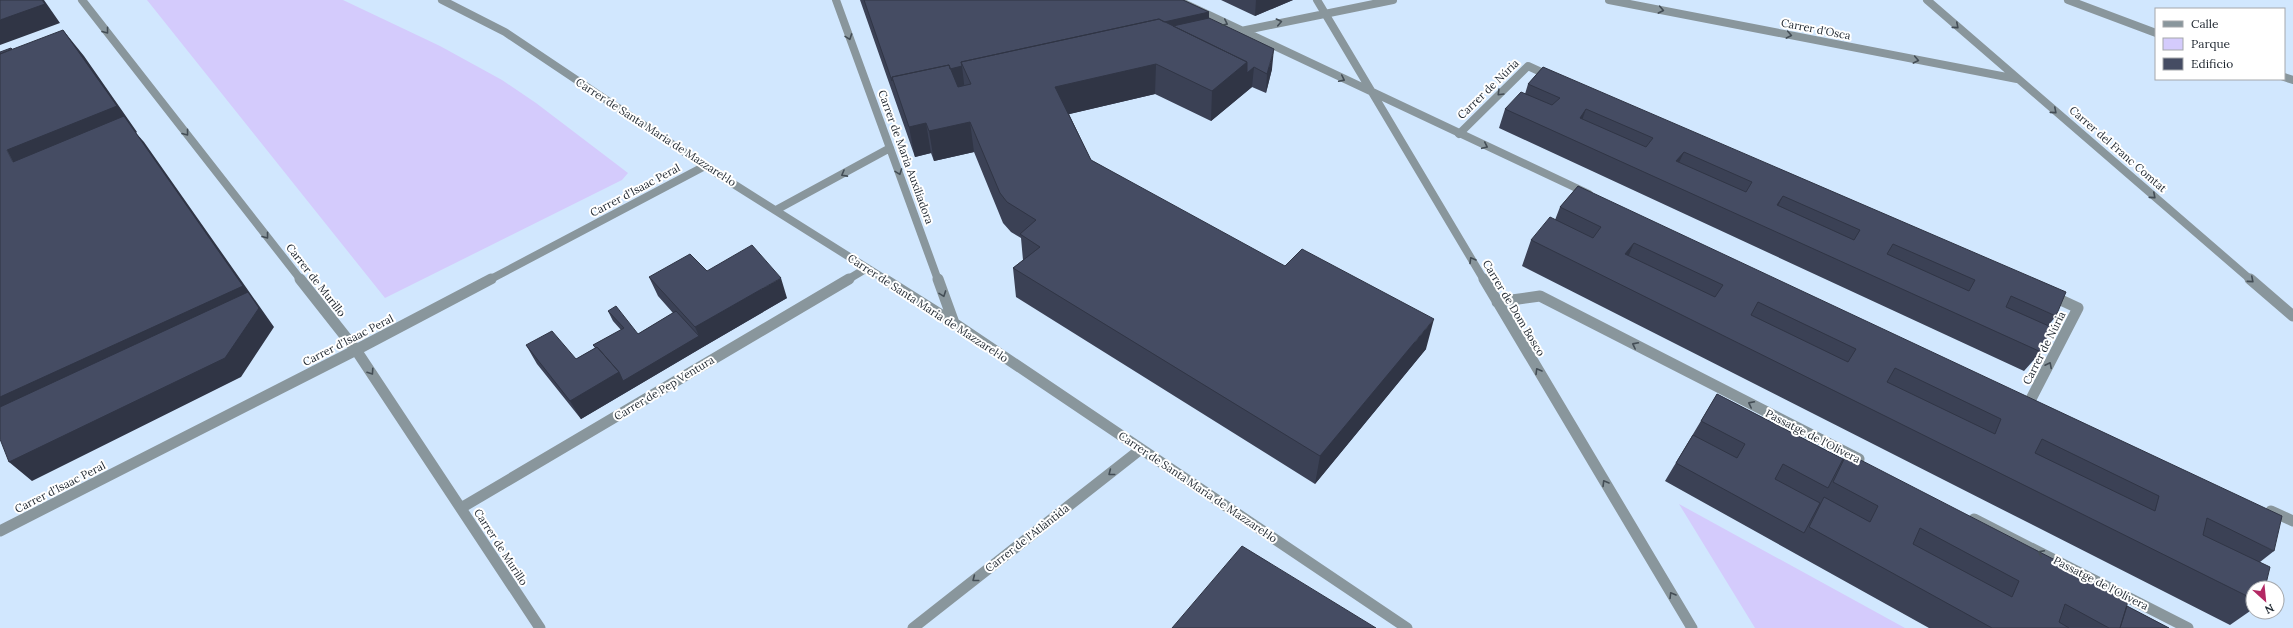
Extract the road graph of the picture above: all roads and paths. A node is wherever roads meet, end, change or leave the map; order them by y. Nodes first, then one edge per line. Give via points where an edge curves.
1 (82, 0) edge
2 (442, 0) edge
3 (836, 0) edge
4 (1177, 0) edge
5 (1317, 0) edge
6 (1393, 0) edge
7 (1609, 0) edge
8 (1927, 0) edge
9 (2068, 0) edge
10 (1325, 12) junction
11 (1241, 31) junction
12 (2155, 32) edge
13 (2018, 80) junction
14 (1564, 82) edge
15 (1372, 93) junction
16 (1459, 134) junction
17 (890, 148) junction
18 (705, 166) junction
19 (1597, 198) edge
20 (776, 210) junction
21 (867, 268) junction
22 (2042, 292) edge
23 (1497, 302) junction
24 (2293, 316) edge
25 (954, 323) junction
26 (356, 350) junction
27 (2031, 399) edge
28 (1141, 449) junction
29 (1871, 466) edge
30 (461, 508) junction
31 (2265, 508) edge
32 (1963, 513) edge
33 (2293, 521) edge
34 (0, 531) edge
35 (540, 628) edge
36 (913, 628) edge
37 (1407, 628) edge
38 (1692, 628) edge
39 (2188, 628) edge

1 -> 26 street, Carrer de Murillo
2 - 18 street, Carrer de Santa Maria de Mazzarel·lo via 505,32
3 -> 17 street, Carrer de Maria Auxiliadora
4 -> 11 street, Carrer de Núria
5 - 10 street, Carrer de Dom Bosco
6 - 10 street
7 -> 13 street, Carrer d'Osca
8 -> 13 street, Carrer del Franc Comtat
9 - 12 street
11 -> 10 street
10 - 15 street, Carrer de Dom Bosco
11 -> 15 street, Carrer de Núria
13 -> 24 street, Carrer del Franc Comtat
14 -> 16 street, Carrer de Núria via 1528,66
15 - 16 street, Carrer de Núria
23 -> 15 street, Carrer de Dom Bosco
16 -> 19 street, Carrer de Núria
17 -> 20 street
17 -> 25 street, Carrer de Maria Auxiliadora
18 - 20 street, Carrer de Santa Maria de Mazzarel·lo
18 - 26 street, Carrer d'Isaac Peral
20 - 21 street, Carrer de Santa Maria de Mazzarel·lo
21 - 25 street, Carrer de Santa Maria de Mazzarel·lo
21 - 30 street, Carrer de Pep Ventura
27 -> 22 street, Carrer de Núria via 2078,308
29 -> 23 street, Passatge de l'Olivera via 1540,296
38 -> 23 street, Carrer de Dom Bosco
25 - 28 street, Carrer de Santa Maria de Mazzarel·lo
26 -> 30 street, Carrer de Murillo
26 - 34 street, Carrer d'Isaac Peral
28 -> 36 street, Carrer de l'Atlàntida
28 - 37 street, Carrer de Santa Maria de Mazzarel·lo
30 - 35 street, Carrer de Murillo
31 - 33 street
39 -> 32 street, Passatge de l'Olivera

